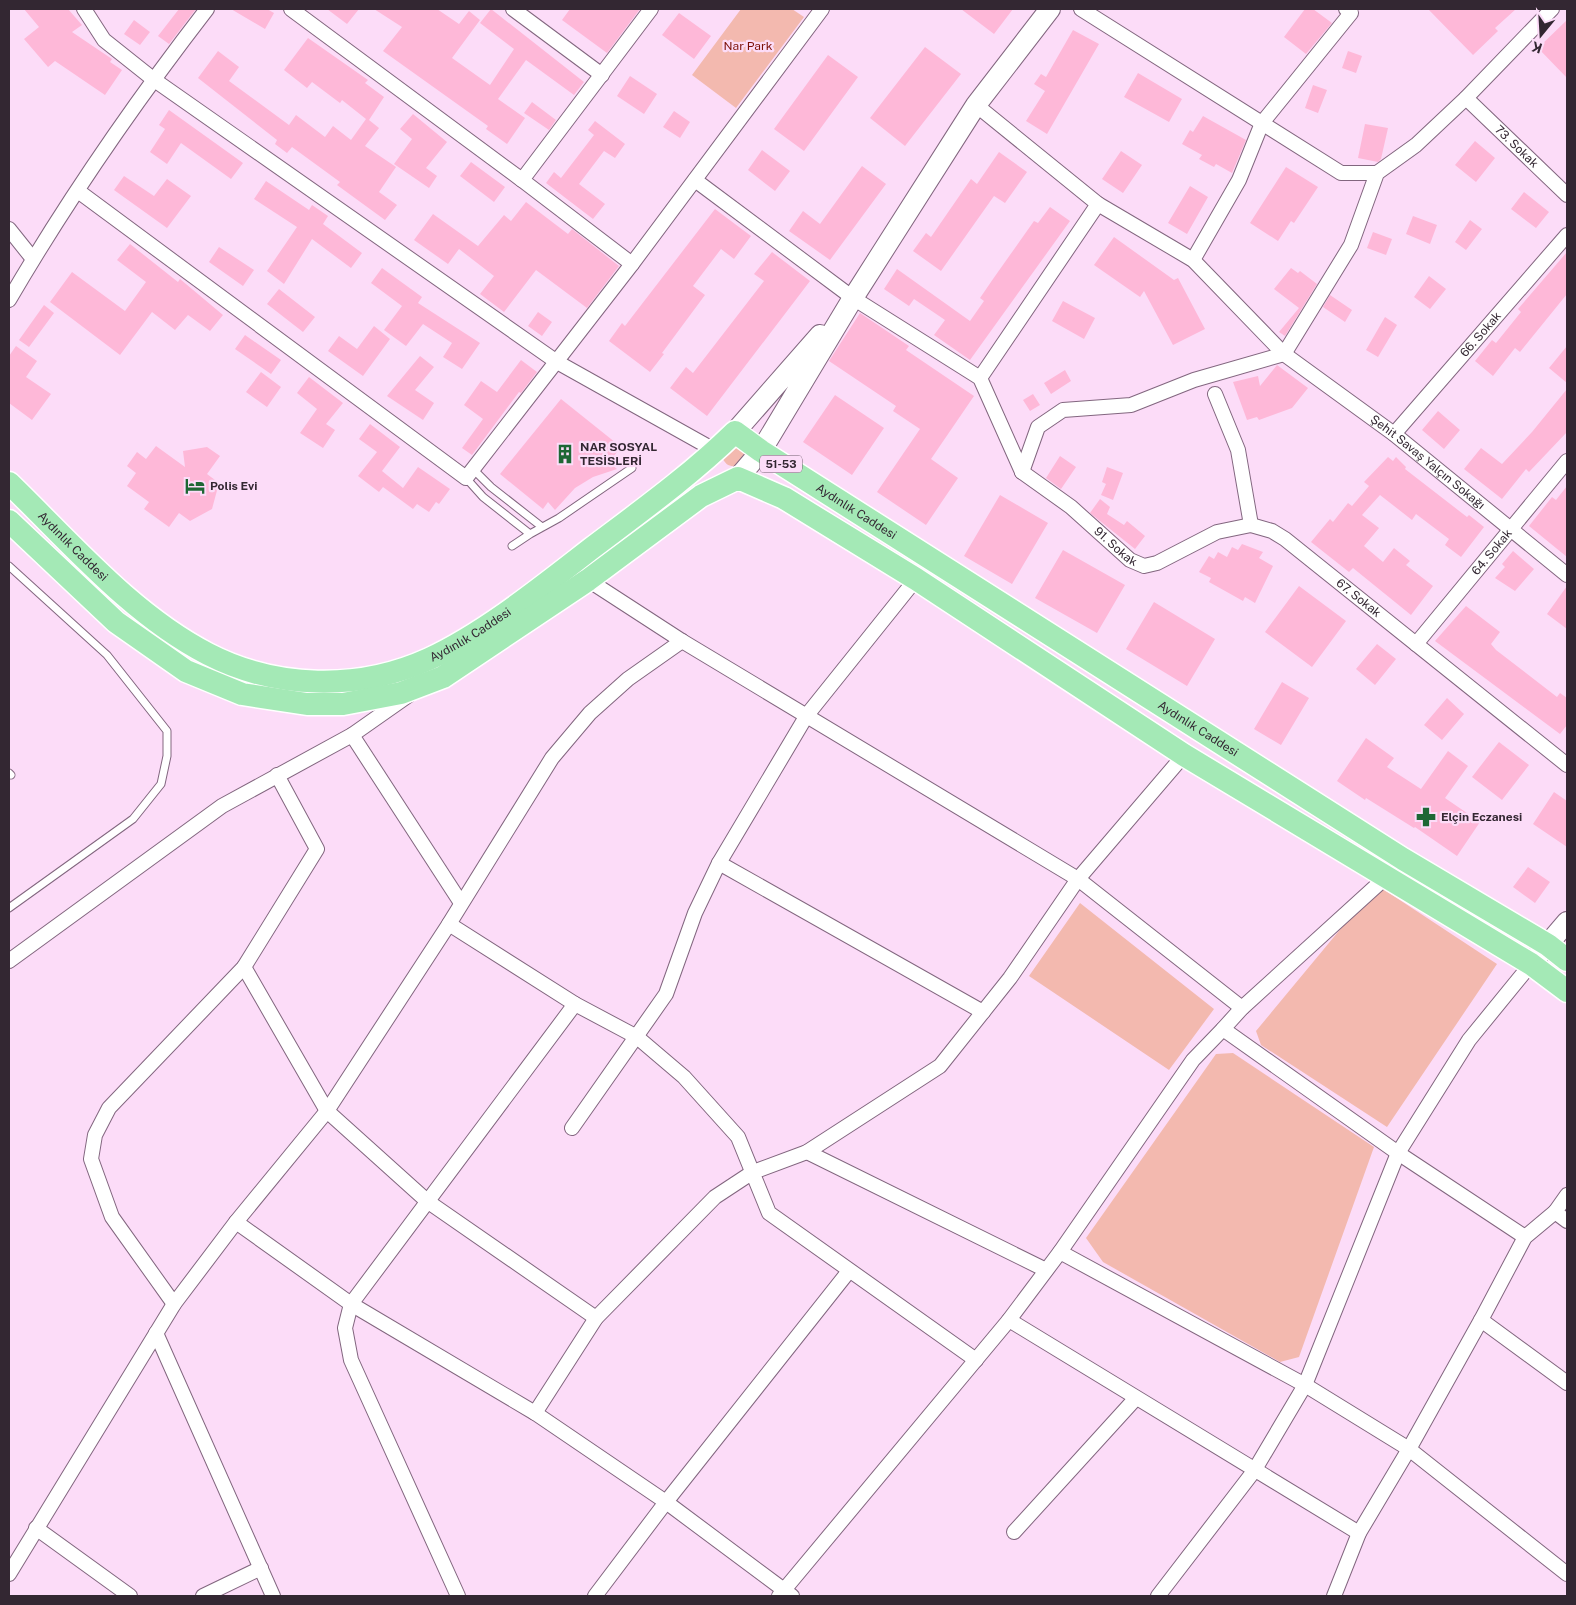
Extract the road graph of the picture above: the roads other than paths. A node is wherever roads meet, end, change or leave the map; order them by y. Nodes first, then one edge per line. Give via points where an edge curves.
1 (84, 9) edge
2 (208, 9) edge
3 (291, 9) edge
4 (513, 9) edge
5 (651, 9) edge
6 (822, 9) edge
7 (1050, 9) edge
8 (1082, 9) edge
9 (1552, 9) edge
10 (1351, 10) edge
11 (602, 75) junction
12 (153, 79) junction
13 (1466, 98) junction
14 (976, 106) junction
15 (1262, 123) junction
16 (1378, 173) junction
17 (522, 180) junction
18 (695, 180) junction
19 (78, 191) junction
20 (1567, 195) edge
21 (1098, 204) junction
22 (9, 229) edge
23 (1567, 235) edge
24 (33, 259) junction
25 (1193, 260) junction
26 (632, 264) junction
27 (853, 298) junction
28 (9, 300) edge
29 (1284, 354) junction
30 (558, 362) junction
31 (980, 378) junction
32 (1215, 394) dead end
33 (735, 432) junction
34 (1394, 434) junction
35 (761, 451) junction
36 (711, 455) junction
37 (1567, 461) edge
38 (632, 468) dead end
39 (1022, 472) junction
40 (470, 474) junction
41 (738, 478) junction
42 (9, 483) edge
43 (9, 521) edge
44 (1251, 525) junction
45 (542, 526) junction
46 (1510, 530) junction
47 (530, 534) junction
48 (512, 546) dead end
49 (9, 566) edge
50 (1567, 575) edge
51 (916, 579) junction
52 (588, 580) junction
53 (682, 641) junction
54 (1416, 644) junction
55 (424, 685) junction
56 (807, 715) junction
57 (352, 735) junction
58 (1184, 755) junction
59 (1567, 764) edge
60 (277, 775) junction
61 (719, 863) junction
62 (1385, 878) junction
63 (1078, 879) junction
64 (461, 903) junction
65 (9, 908) edge
66 (1567, 922) edge
67 (449, 924) junction
68 (1548, 946) junction
69 (9, 960) edge
70 (1567, 960) edge
71 (1531, 964) junction
72 (244, 967) junction
73 (1567, 991) edge
74 (576, 1004) junction
75 (1242, 1008) junction
76 (983, 1012) junction
77 (1224, 1029) junction
78 (637, 1037) junction
79 (327, 1111) junction
80 (572, 1128) dead end
81 (808, 1152) junction
82 (1398, 1153) junction
83 (753, 1172) junction
84 (1567, 1195) edge
85 (427, 1201) junction
86 (1555, 1212) junction
87 (1567, 1221) edge
88 (236, 1222) junction
89 (1525, 1237) junction
90 (1060, 1252) junction
91 (1046, 1270) junction
92 (849, 1271) junction
93 (174, 1304) junction
94 (351, 1304) junction
95 (596, 1318) junction
96 (1009, 1320) junction
97 (1480, 1320) junction
98 (156, 1333) junction
99 (976, 1360) junction
100 (1567, 1383) edge
101 (1305, 1385) junction
102 (1136, 1398) junction
103 (535, 1413) junction
104 (1409, 1449) junction
105 (1254, 1471) junction
106 (666, 1502) junction
107 (36, 1528) junction
108 (1014, 1532) dead end
109 (1359, 1533) junction
110 (261, 1568) junction
111 (9, 1574) edge
112 (1567, 1574) edge
113 (785, 1594) edge
114 (130, 1596) edge
115 (203, 1596) edge
116 (273, 1596) edge
117 (458, 1596) edge
118 (595, 1596) edge
119 (1158, 1596) edge
120 (1334, 1596) edge

1 - 12 street via 104,40
2 - 12 street
3 - 17 street
4 - 11 street
5 - 11 street
6 - 18 street
7 - 14 street
8 - 15 street
9 - 13 street
10 - 15 street
11 - 17 street
12 - 19 street
12 - 30 street
13 - 16 street via 1416,145
13 - 20 street, 73. Sokak
14 - 21 street, Şehit Savaş Yalçın Sokağı
14 - 27 street
15 - 16 street via 1341,174
15 - 25 street via 1239,180
16 - 29 street via 1351,245
17 - 26 street
18 - 26 street
18 - 27 street
19 - 24 street
19 - 40 street
21 - 25 street, Şehit Savaş Yalçın Sokağı
21 - 31 street
22 - 24 street
23 - 34 street, 66. Sokak
24 - 28 street
25 - 29 street, Şehit Savaş Yalçın Sokağı
26 - 30 street
27 - 31 street
27 - 33 street
27 - 35 street
29 - 34 street, Şehit Savaş Yalçın Sokağı
29 - 39 street via 1194,380 1131,405 1063,410 1038,427
30 - 36 street
30 - 40 street
31 - 39 street
32 - 44 street via 1238,450
33 - 35 main road, Aydınlık Caddesi / 51-53
33 - 36 main road, Aydınlık Caddesi
34 - 46 street, Şehit Savaş Yalçın Sokağı
35 - 41 street
35 - 68 main road, Aydınlık Caddesi / 51-53 via 1403,859
36 - 41 main road
36 - 42 main road, Aydınlık Caddesi via 558,575 448,649 380,676 323,682 267,677 239,668 188,643 142,610
37 - 46 street, 64. Sokak
38 - 45 lane
39 - 44 street, 91. Sokak via 1071,507 1130,560 1144,566 1217,532
40 - 45 lane
40 - 47 lane via 484,497
41 - 51 main road, 51-53 via 784,498
41 - 52 main road, Aydınlık Caddesi via 701,496
43 - 55 main road, Aydınlık Caddesi via 116,622 165,658 213,684 242,694 306,704 343,704
44 - 54 street, 67. Sokak via 1285,539
45 - 47 lane
46 - 50 street, Şehit Savaş Yalçın Sokağı
46 - 54 street, 64. Sokak
47 - 48 lane
49 - 65 lane via 107,655 167,731 168,742 161,784 142,810
51 - 56 street
51 - 58 main road, 51-53
52 - 53 street
52 - 55 main road, Aydınlık Caddesi via 458,668
53 - 56 street
53 - 64 street via 628,679 590,713 552,758
54 - 59 street, 67. Sokak
55 - 57 street
56 - 61 street
56 - 63 street
57 - 60 street
57 - 64 street
58 - 62 main road, 51-53
58 - 63 street
60 - 69 street via 222,806
60 - 72 street via 317,850
61 - 76 street
61 - 78 street via 694,914 666,994
62 - 71 main road, 51-53
62 - 75 street
63 - 75 street
63 - 76 street
64 - 67 street
66 - 68 street
67 - 74 street
67 - 79 street
68 - 70 main road, Aydınlık Caddesi / 51-53
68 - 71 street
71 - 73 main road, 51-53
71 - 82 street via 1469,1040
72 - 79 street
72 - 93 street via 109,1108 95,1135 91,1159 112,1217
74 - 78 street
74 - 85 street
75 - 77 street
76 - 81 street via 940,1066
77 - 82 street
77 - 90 street via 1193,1060
78 - 80 street
78 - 83 street via 684,1077 738,1136
79 - 85 street
79 - 88 street
81 - 83 street
81 - 91 street
82 - 89 street
82 - 101 street
83 - 92 street via 769,1213
83 - 95 street via 715,1197
84 - 86 street
85 - 94 street
85 - 95 street
86 - 87 street
86 - 89 street
88 - 93 street
88 - 94 street
89 - 97 street
90 - 91 street
90 - 101 street
91 - 96 street
92 - 99 street
92 - 106 street
93 - 98 street
94 - 103 street
94 - 117 street via 345,1328 352,1360
95 - 103 street
96 - 99 street
96 - 102 street
97 - 100 street
97 - 104 street
98 - 107 street
98 - 110 street
99 - 113 street
101 - 104 street
101 - 105 street
102 - 105 street
102 - 108 street
103 - 106 street
104 - 109 street
104 - 112 street
105 - 109 street
105 - 119 street
106 - 113 street
106 - 118 street
107 - 111 street
107 - 114 street
109 - 120 street
110 - 115 street
110 - 116 street

